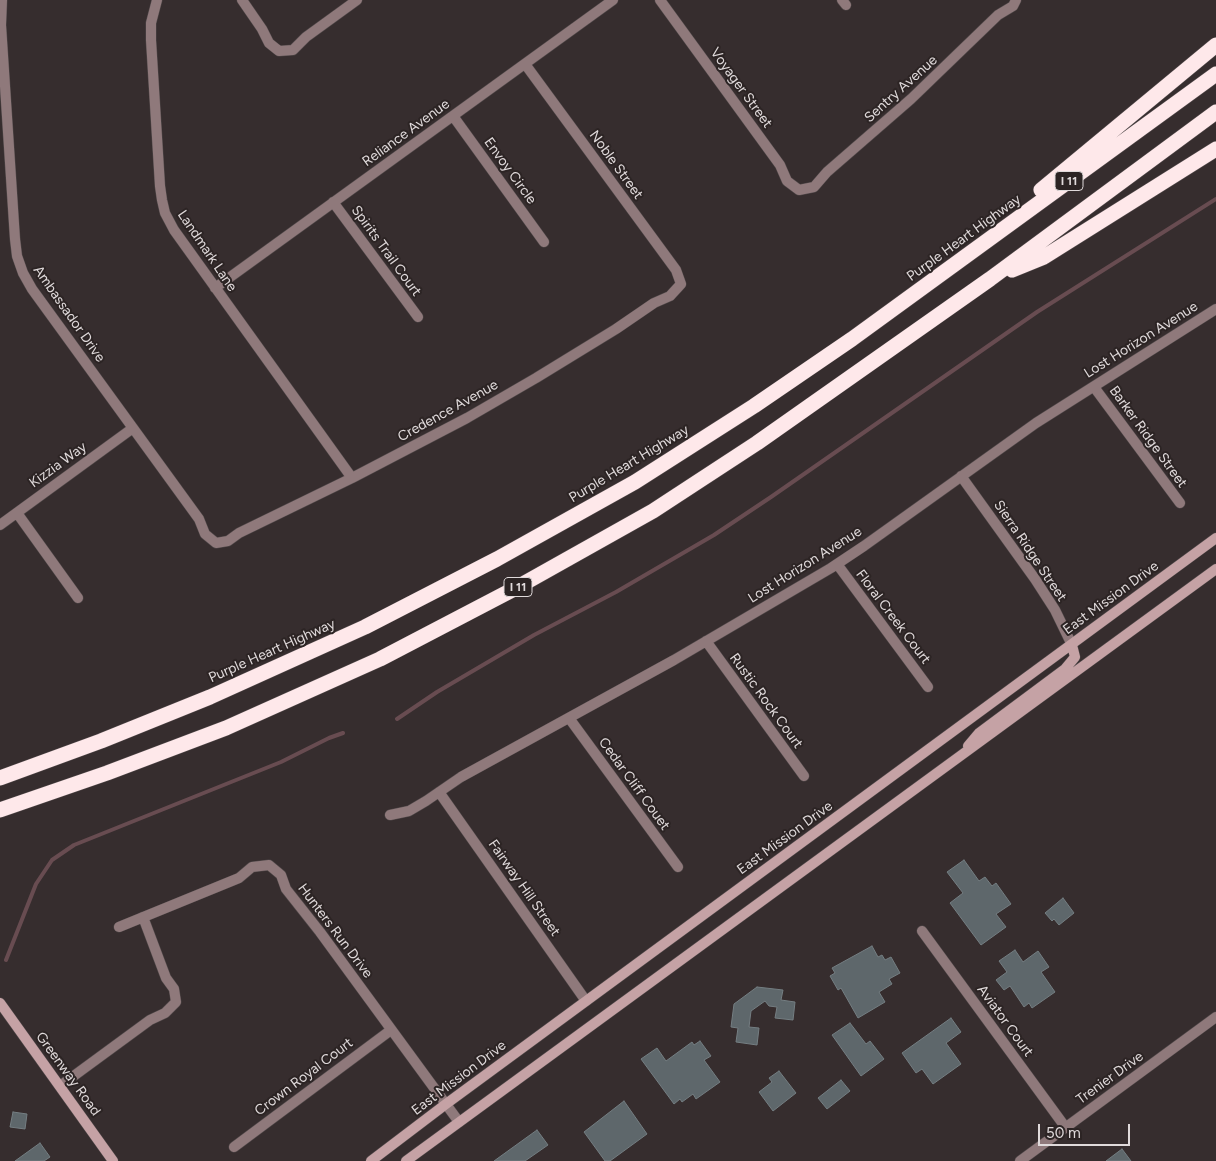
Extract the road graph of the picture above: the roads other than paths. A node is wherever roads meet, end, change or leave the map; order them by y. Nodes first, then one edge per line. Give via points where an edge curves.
1 (2, 0) edge
2 (157, 0) edge
3 (242, 0) edge
4 (357, 0) edge
5 (613, 0) edge
6 (660, 0) edge
7 (1016, 0) edge
8 (1216, 45) edge
9 (525, 64) junction
10 (1216, 74) edge
11 (3, 100) edge
12 (1216, 112) edge
13 (453, 116) junction
14 (1216, 149) edge
15 (799, 190) joint
16 (333, 202) junction
17 (544, 242) dead end
18 (990, 279) junction
19 (681, 284) joint
20 (215, 288) junction
21 (923, 289) junction
22 (1216, 309) edge
23 (418, 317) dead end
24 (1094, 386) junction
25 (133, 428) junction
26 (961, 476) junction
27 (352, 478) junction
28 (1180, 504) dead end
29 (16, 512) junction
30 (0, 525) edge
31 (1216, 538) edge
32 (216, 544) joint
33 (837, 564) junction
34 (1216, 569) edge
35 (78, 598) dead end
36 (706, 641) junction
37 (1072, 645) junction
38 (928, 687) dead end
39 (569, 718) junction
40 (958, 758) junction
41 (804, 776) dead end
42 (0, 778) edge
43 (439, 792) junction
44 (0, 810) edge
45 (390, 814) dead end
46 (678, 867) dead end
47 (143, 917) junction
48 (119, 928) dead end
49 (922, 931) dead end
50 (586, 1001) junction
51 (0, 1003) edge
52 (1216, 1018) edge
53 (392, 1030) junction
54 (60, 1086) junction
55 (446, 1104) junction
56 (459, 1122) junction
57 (1066, 1128) junction
58 (234, 1147) dead end
59 (113, 1161) edge
60 (371, 1161) edge
61 (406, 1161) edge
62 (1020, 1161) edge

1 - 11 street, Ambassador Drive
2 - 20 street, Landmark Lane via 151,22 151,40 162,200 174,230
3 - 4 street via 269,43 279,51 293,50
5 - 9 street, Reliance Avenue
6 - 15 street, Voyager Street via 780,165 787,181
7 - 15 street, Sentry Avenue via 814,187
8 - 21 highway
9 - 13 street, Reliance Avenue
9 - 19 street, Noble Street via 676,270
10 - 21 highway, Purple Heart Highway / I 11
11 - 25 street, Ambassador Drive via 17,256 23,273
12 - 18 highway, I 11
13 - 16 street, Reliance Avenue
13 - 17 street, Envoy Circle
14 - 18 highway via 1044,257
16 - 20 street, Reliance Avenue
16 - 23 street, Spirits Trail Court
18 - 44 highway, I 11 via 757,443 653,511 514,589 380,659 226,728
19 - 27 street, Credence Avenue via 670,296 536,378
20 - 27 street, Landmark Lane
21 - 42 highway, Purple Heart Highway / I 11 via 754,406 635,482 497,558 365,627 210,697
22 - 24 street, Lost Horizon Avenue
24 - 26 street, Lost Horizon Avenue
24 - 28 street, Barker Ridge Street
25 - 29 street, Kizzia Way
25 - 32 street, Ambassador Drive via 199,519 205,534
26 - 33 street, Lost Horizon Avenue
26 - 37 street, Sierra Ridge Street via 1036,579
27 - 32 street, Credence Avenue via 228,541
29 - 30 street, Kizzia Way
29 - 35 street
31 - 37 street, East Mission Drive
33 - 36 street, Lost Horizon Avenue
33 - 38 street, Floral Creek Court
34 - 40 street
36 - 39 street, Lost Horizon Avenue
36 - 41 street, Rustic Rock Court
37 - 40 street via 1075,657 1065,670 979,733
37 - 50 street, East Mission Drive
39 - 43 street, Lost Horizon Avenue
39 - 46 street, Cedar Cliff Couet
40 - 56 street
43 - 45 street, Lost Horizon Avenue via 409,811
43 - 50 street, Fairway Hill Street
47 - 48 street, Hunters Run Drive
47 - 53 street, Hunters Run Drive via 239,878 252,867 269,865 281,875 286,889
47 - 54 street via 166,978 174,989 176,1002
49 - 57 street, Aviator Court
50 - 55 street, East Mission Drive
51 - 54 street, Greenway Road
52 - 57 street, Trenier Drive
53 - 55 street, Hunters Run Drive
53 - 58 street, Crown Royal Court
54 - 59 street, Greenway Road
55 - 56 street, Hunters Run Drive
55 - 60 street, East Mission Drive
56 - 61 street
57 - 62 street, Trenier Drive

